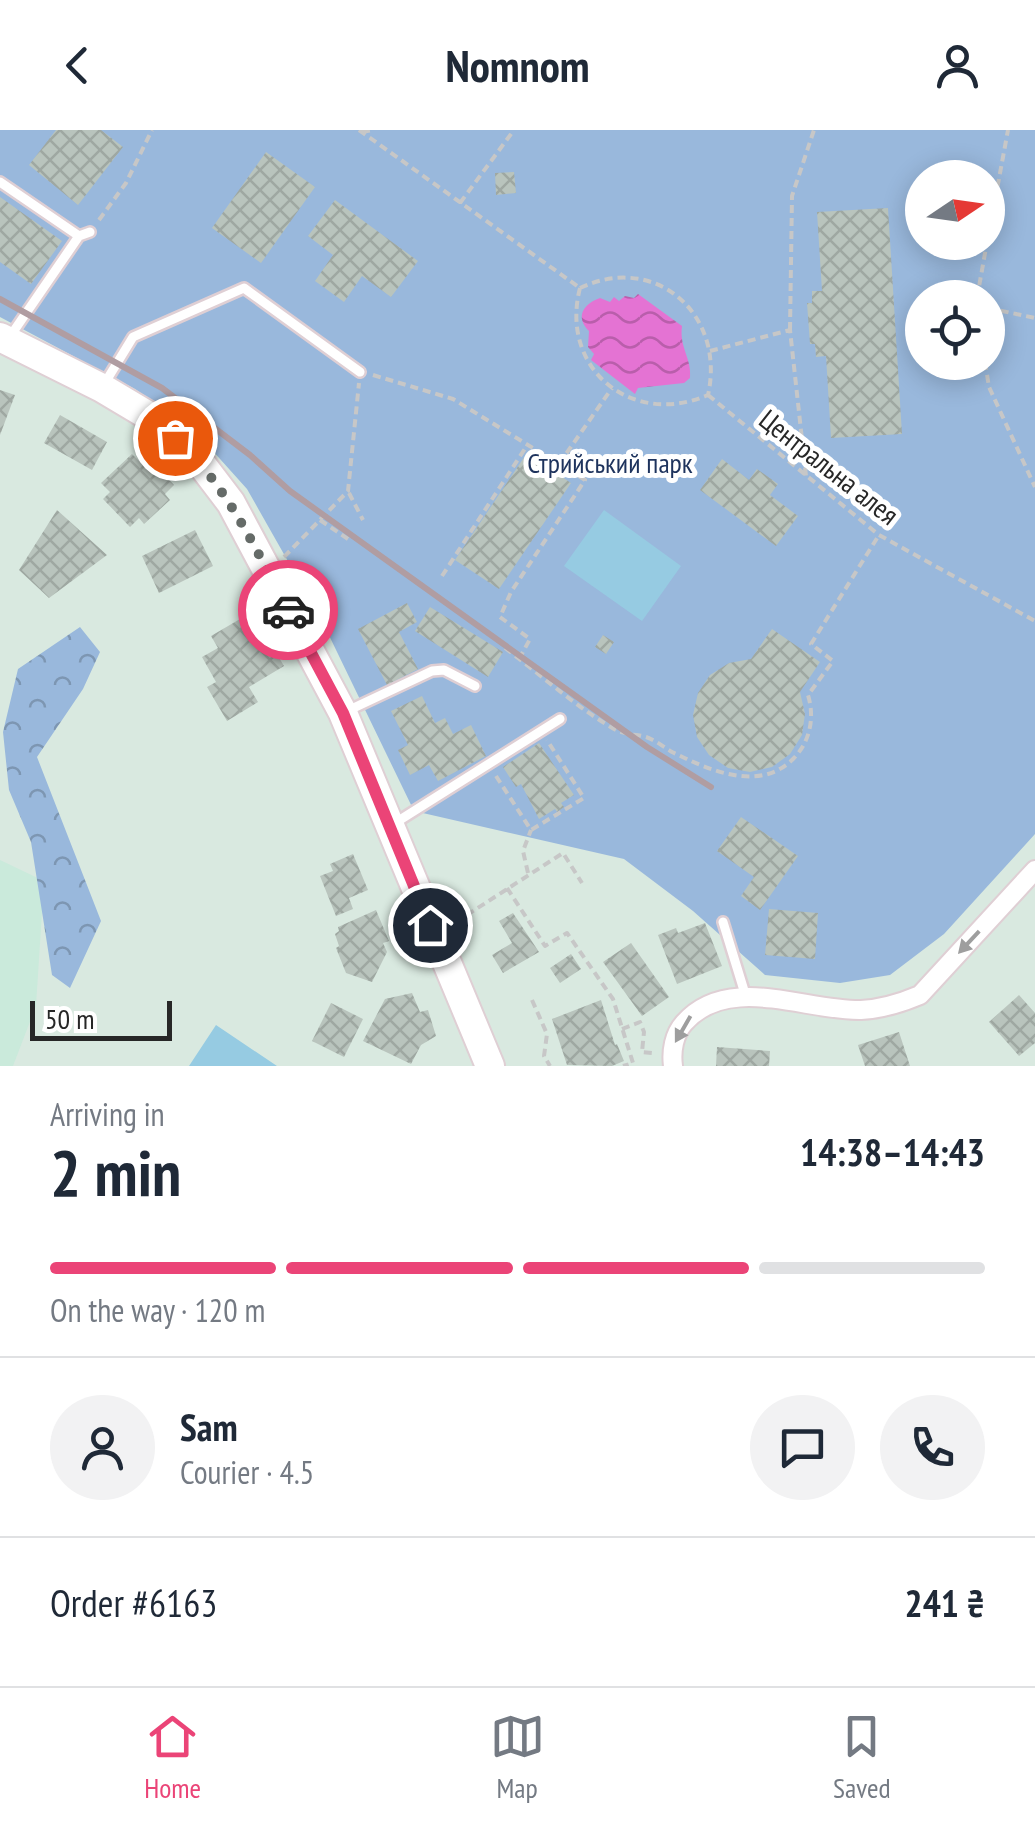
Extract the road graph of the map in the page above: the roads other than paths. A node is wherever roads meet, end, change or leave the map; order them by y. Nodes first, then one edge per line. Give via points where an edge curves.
1 (0, 182) edge
2 (90, 232) road end
3 (79, 236) junction
4 (4, 338) edge
5 (360, 372) road end
6 (102, 388) junction
7 (475, 686) dead end
8 (343, 713) junction
9 (560, 719) dead end
10 (388, 827) junction
11 (1035, 870) edge
12 (723, 922) dead end
13 (746, 997) junction
14 (666, 1060) edge
15 (490, 1066) edge

1 - 3 lane
2 - 3 lane
3 - 4 lane
4 - 6 main road
5 - 6 lane via 244,288 133,337
6 - 8 main road via 154,419 196,457 231,503
7 - 8 lane via 432,671
8 - 10 main road
9 - 10 lane
10 - 15 main road
11 -> 13 street via 920,995 860,1010
12 - 13 lane
13 -> 14 street via 716,1000 692,1014

